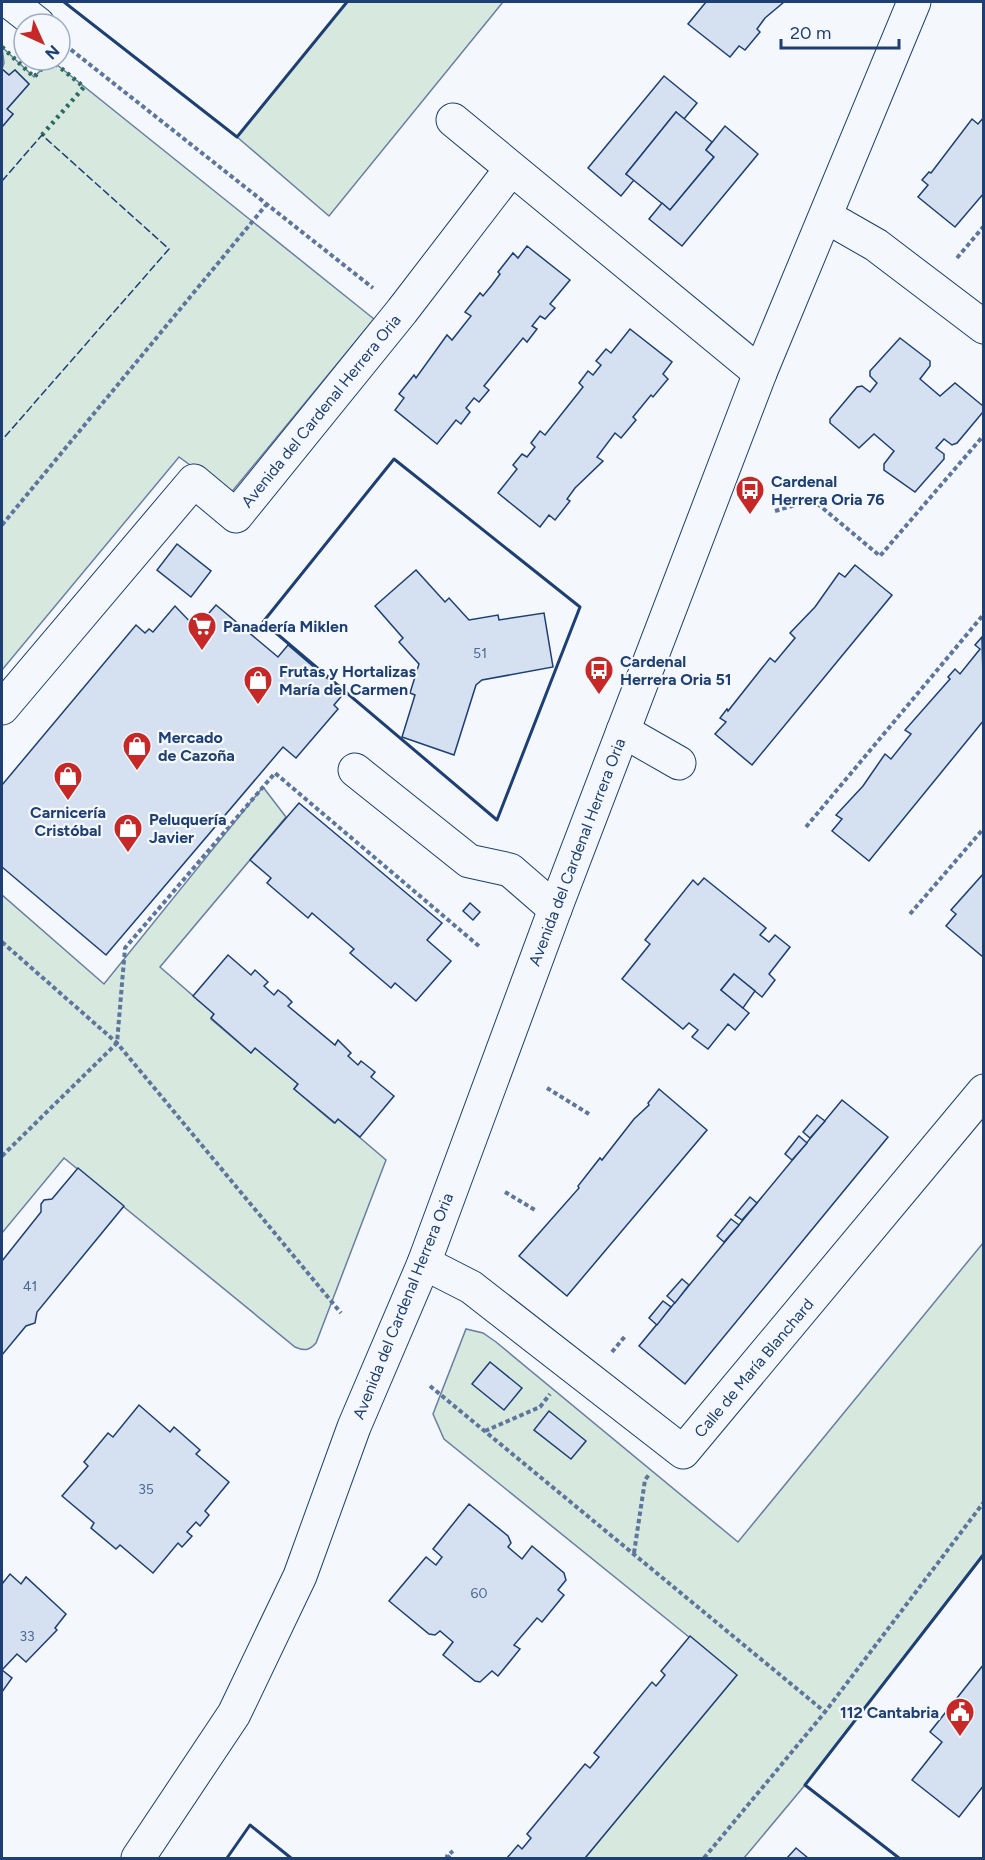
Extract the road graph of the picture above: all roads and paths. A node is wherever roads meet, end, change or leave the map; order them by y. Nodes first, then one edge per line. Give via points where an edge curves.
1 (10, 2) edge
2 (915, 2) edge
3 (23, 12) edge
4 (72, 51) edge
5 (453, 120) dead end
6 (511, 169) junction
7 (266, 205) junction
8 (827, 217) junction
9 (984, 226) edge
10 (957, 258) dead end
11 (402, 311) junction
12 (984, 327) edge
13 (760, 373) junction
14 (984, 435) edge
15 (776, 510) dead end
16 (2, 525) edge
17 (984, 614) edge
18 (2, 708) edge
19 (623, 731) junction
20 (679, 763) dead end
21 (355, 770) dead end
22 (806, 827) dead end
23 (984, 828) edge
24 (555, 909) junction
25 (910, 914) dead end
26 (2, 942) edge
27 (480, 947) dead end
28 (117, 1042) junction
29 (547, 1088) dead end
30 (984, 1091) edge
31 (589, 1114) dead end
32 (2, 1156) edge
33 (505, 1192) dead end
34 (535, 1210) dead end
35 (424, 1263) junction
36 (341, 1313) dead end
37 (626, 1335) dead end
38 (606, 1359) dead end
39 (430, 1386) dead end
40 (556, 1387) dead end
41 (485, 1431) junction
42 (655, 1467) dead end
43 (984, 1502) edge
44 (634, 1553) junction
45 (825, 1712) junction
46 (453, 1851) dead end
47 (138, 1858) edge
48 (450, 1858) edge
49 (704, 1858) edge

1 - 3 street
2 - 8 street, Avenida del Cardenal Herrera Oria
4 - 7 path
5 - 6 street
6 - 11 street, Avenida del Cardenal Herrera Oria
6 - 13 street
7 - 11 path
7 - 16 path
8 - 12 street via 876,245
8 - 13 street, Avenida del Cardenal Herrera Oria
9 - 10 path
11 - 18 street, Avenida del Cardenal Herrera Oria via 236,516 194,481
13 - 19 street, Avenida del Cardenal Herrera Oria
14 - 15 path via 880,556 813,500
17 - 22 path
19 - 20 street, Avenida del Cardenal Herrera Oria
19 - 24 street, Avenida del Cardenal Herrera Oria
21 - 24 street via 469,861 510,870
23 - 25 path
24 - 35 street, Avenida del Cardenal Herrera Oria
26 - 28 path
27 - 28 path via 275,773 125,948
28 - 32 path
28 - 36 path
29 - 31 path
30 - 35 street, Calle de María Blanchard via 683,1452 471,1287
33 - 34 path
35 - 47 street, Avenida del Cardenal Herrera Oria via 354,1427 300,1576 234,1714
37 - 38 path
39 - 41 path
40 - 41 path via 540,1407
41 - 44 path
42 - 44 path via 645,1480
43 - 45 path
44 - 45 path
45 - 49 path
46 - 48 path via 447,1856

